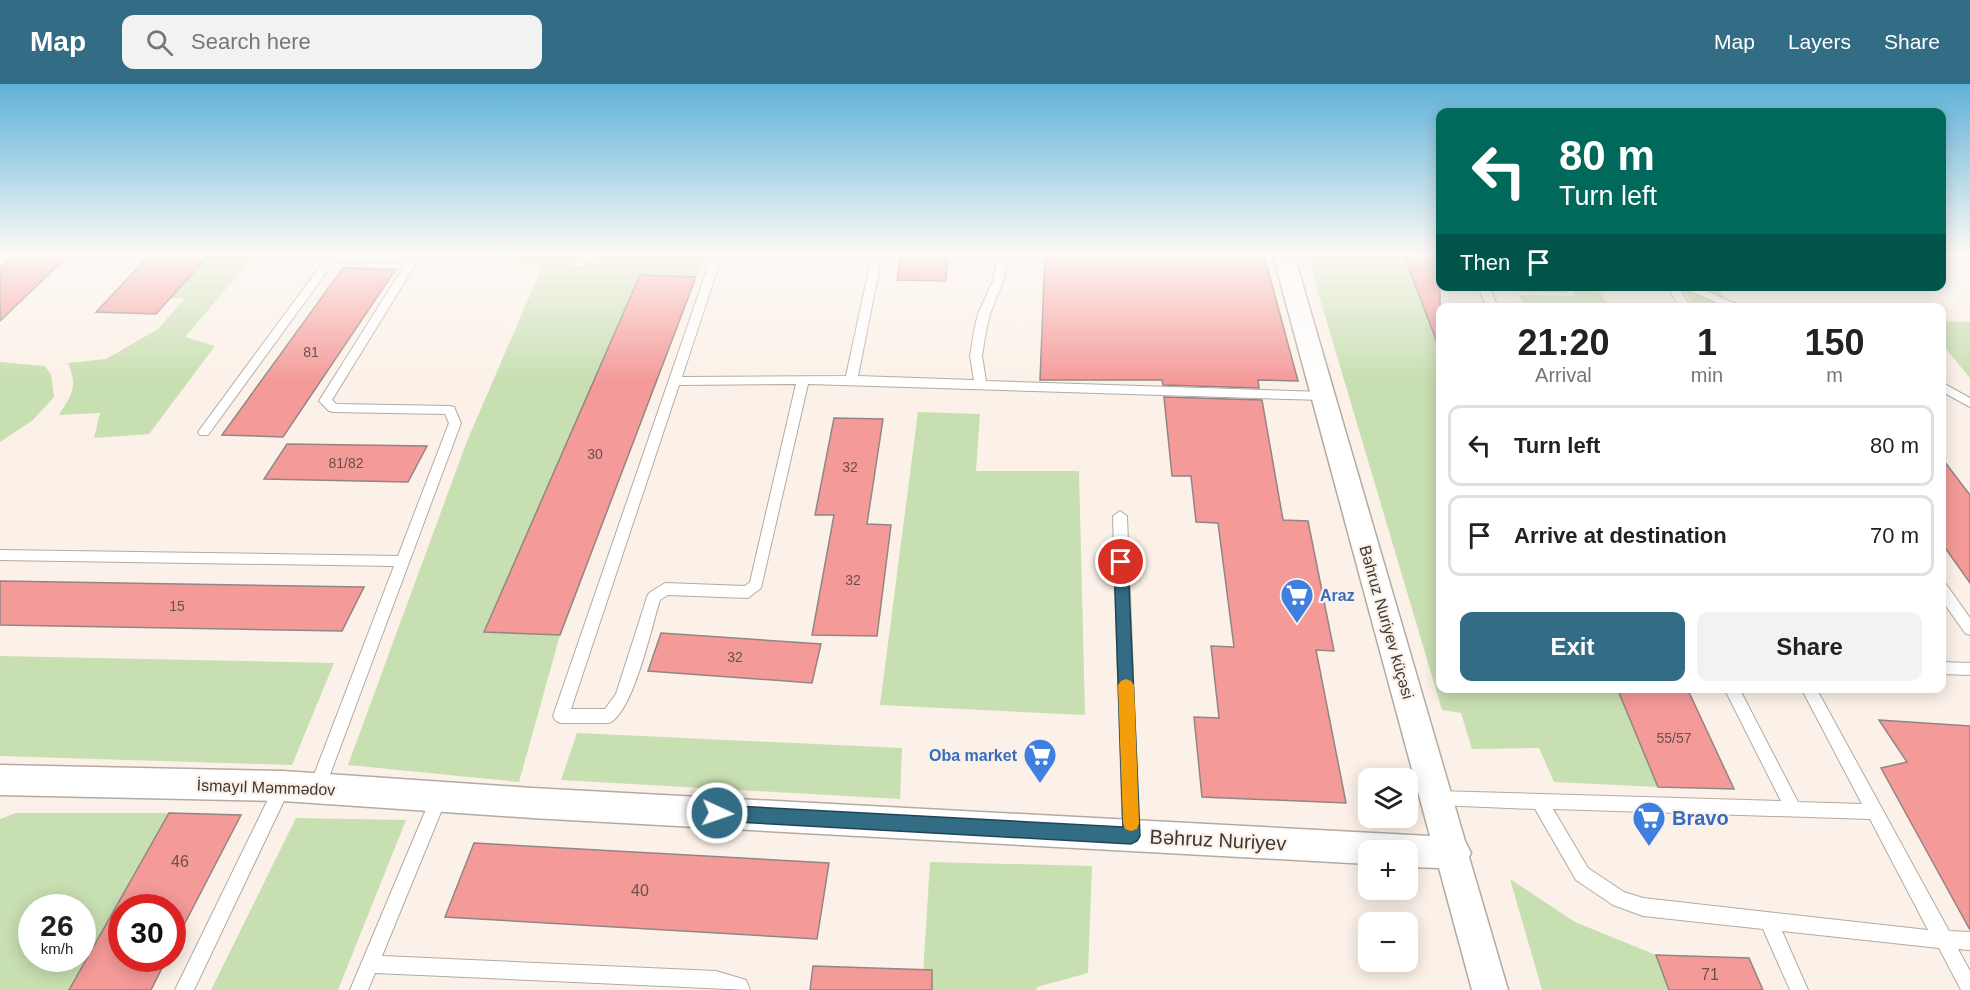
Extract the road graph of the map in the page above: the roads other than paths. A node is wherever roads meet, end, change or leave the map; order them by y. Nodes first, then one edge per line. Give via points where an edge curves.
1 (303, 297) edge
2 (390, 297) edge
3 (703, 297) edge
4 (868, 297) edge
5 (991, 297) edge
6 (1295, 297) edge
7 (1713, 297) edge
8 (1727, 303) edge
9 (851, 380) junction
10 (674, 381) junction
11 (803, 381) junction
12 (981, 384) junction
13 (1946, 389) edge
14 (1322, 396) junction
15 (1970, 403) edge
16 (204, 432) dead end
17 (1120, 516) dead end
18 (0, 555) edge
19 (402, 561) junction
20 (1946, 595) edge
21 (1970, 629) edge
22 (1946, 668) edge
23 (1970, 669) edge
24 (1734, 693) edge
25 (1811, 693) edge
26 (0, 780) edge
27 (283, 786) junction
28 (317, 788) junction
29 (440, 795) junction
30 (1438, 798) junction
31 (1540, 802) junction
32 (532, 803) joint
33 (1793, 808) junction
34 (1873, 812) junction
35 (1131, 836) junction
36 (1358, 848) edge
37 (1418, 852) edge
38 (1454, 854) junction
39 (1768, 921) junction
40 (1942, 940) junction
41 (1970, 941) edge
42 (369, 964) junction
43 (1970, 989) edge
44 (184, 990) edge
45 (359, 990) edge
46 (741, 990) edge
47 (1490, 990) edge
48 (1799, 990) edge

1 - 16 lane
2 - 19 lane via 326,401 333,408 450,410 455,423
3 - 10 lane
4 - 9 lane
5 - 12 lane via 976,356
6 - 14 street, Bəhruz Nuriyev küçəsi
7 - 8 lane
9 - 11 lane
9 - 12 lane
10 - 11 lane
10 - 11 lane via 561,716 609,716 623,697 654,597 665,589 748,592 756,584
12 - 14 lane
13 - 15 lane
14 - 30 street, Bəhruz Nuriyev küçəsi
17 - 35 lane
18 - 19 lane
19 - 28 lane
20 - 21 lane
22 - 23 lane
24 - 33 lane
25 - 34 lane
26 - 27 street, İsmayıl Məmmədov
27 - 28 street, İsmayıl Məmmədov
27 - 44 lane
28 - 29 street, İsmayıl Məmmədov
29 - 32 street, İsmayıl Məmmədov
29 - 42 lane
30 - 31 lane
30 - 38 street, Bəhruz Nuriyev küçəsi
31 - 33 lane
31 - 39 lane via 1582,874 1619,899 1643,907
32 - 35 street, Bəhruz Nuriyev
33 - 34 lane
34 - 40 lane
35 - 36 street, Bəhruz Nuriyev
37 - 38 street
38 - 47 street, Bəhruz Nuriyev küçəsi
39 - 40 lane
39 - 48 lane
40 - 41 lane
40 - 43 lane
42 - 45 lane
42 - 46 lane via 716,980 741,986

